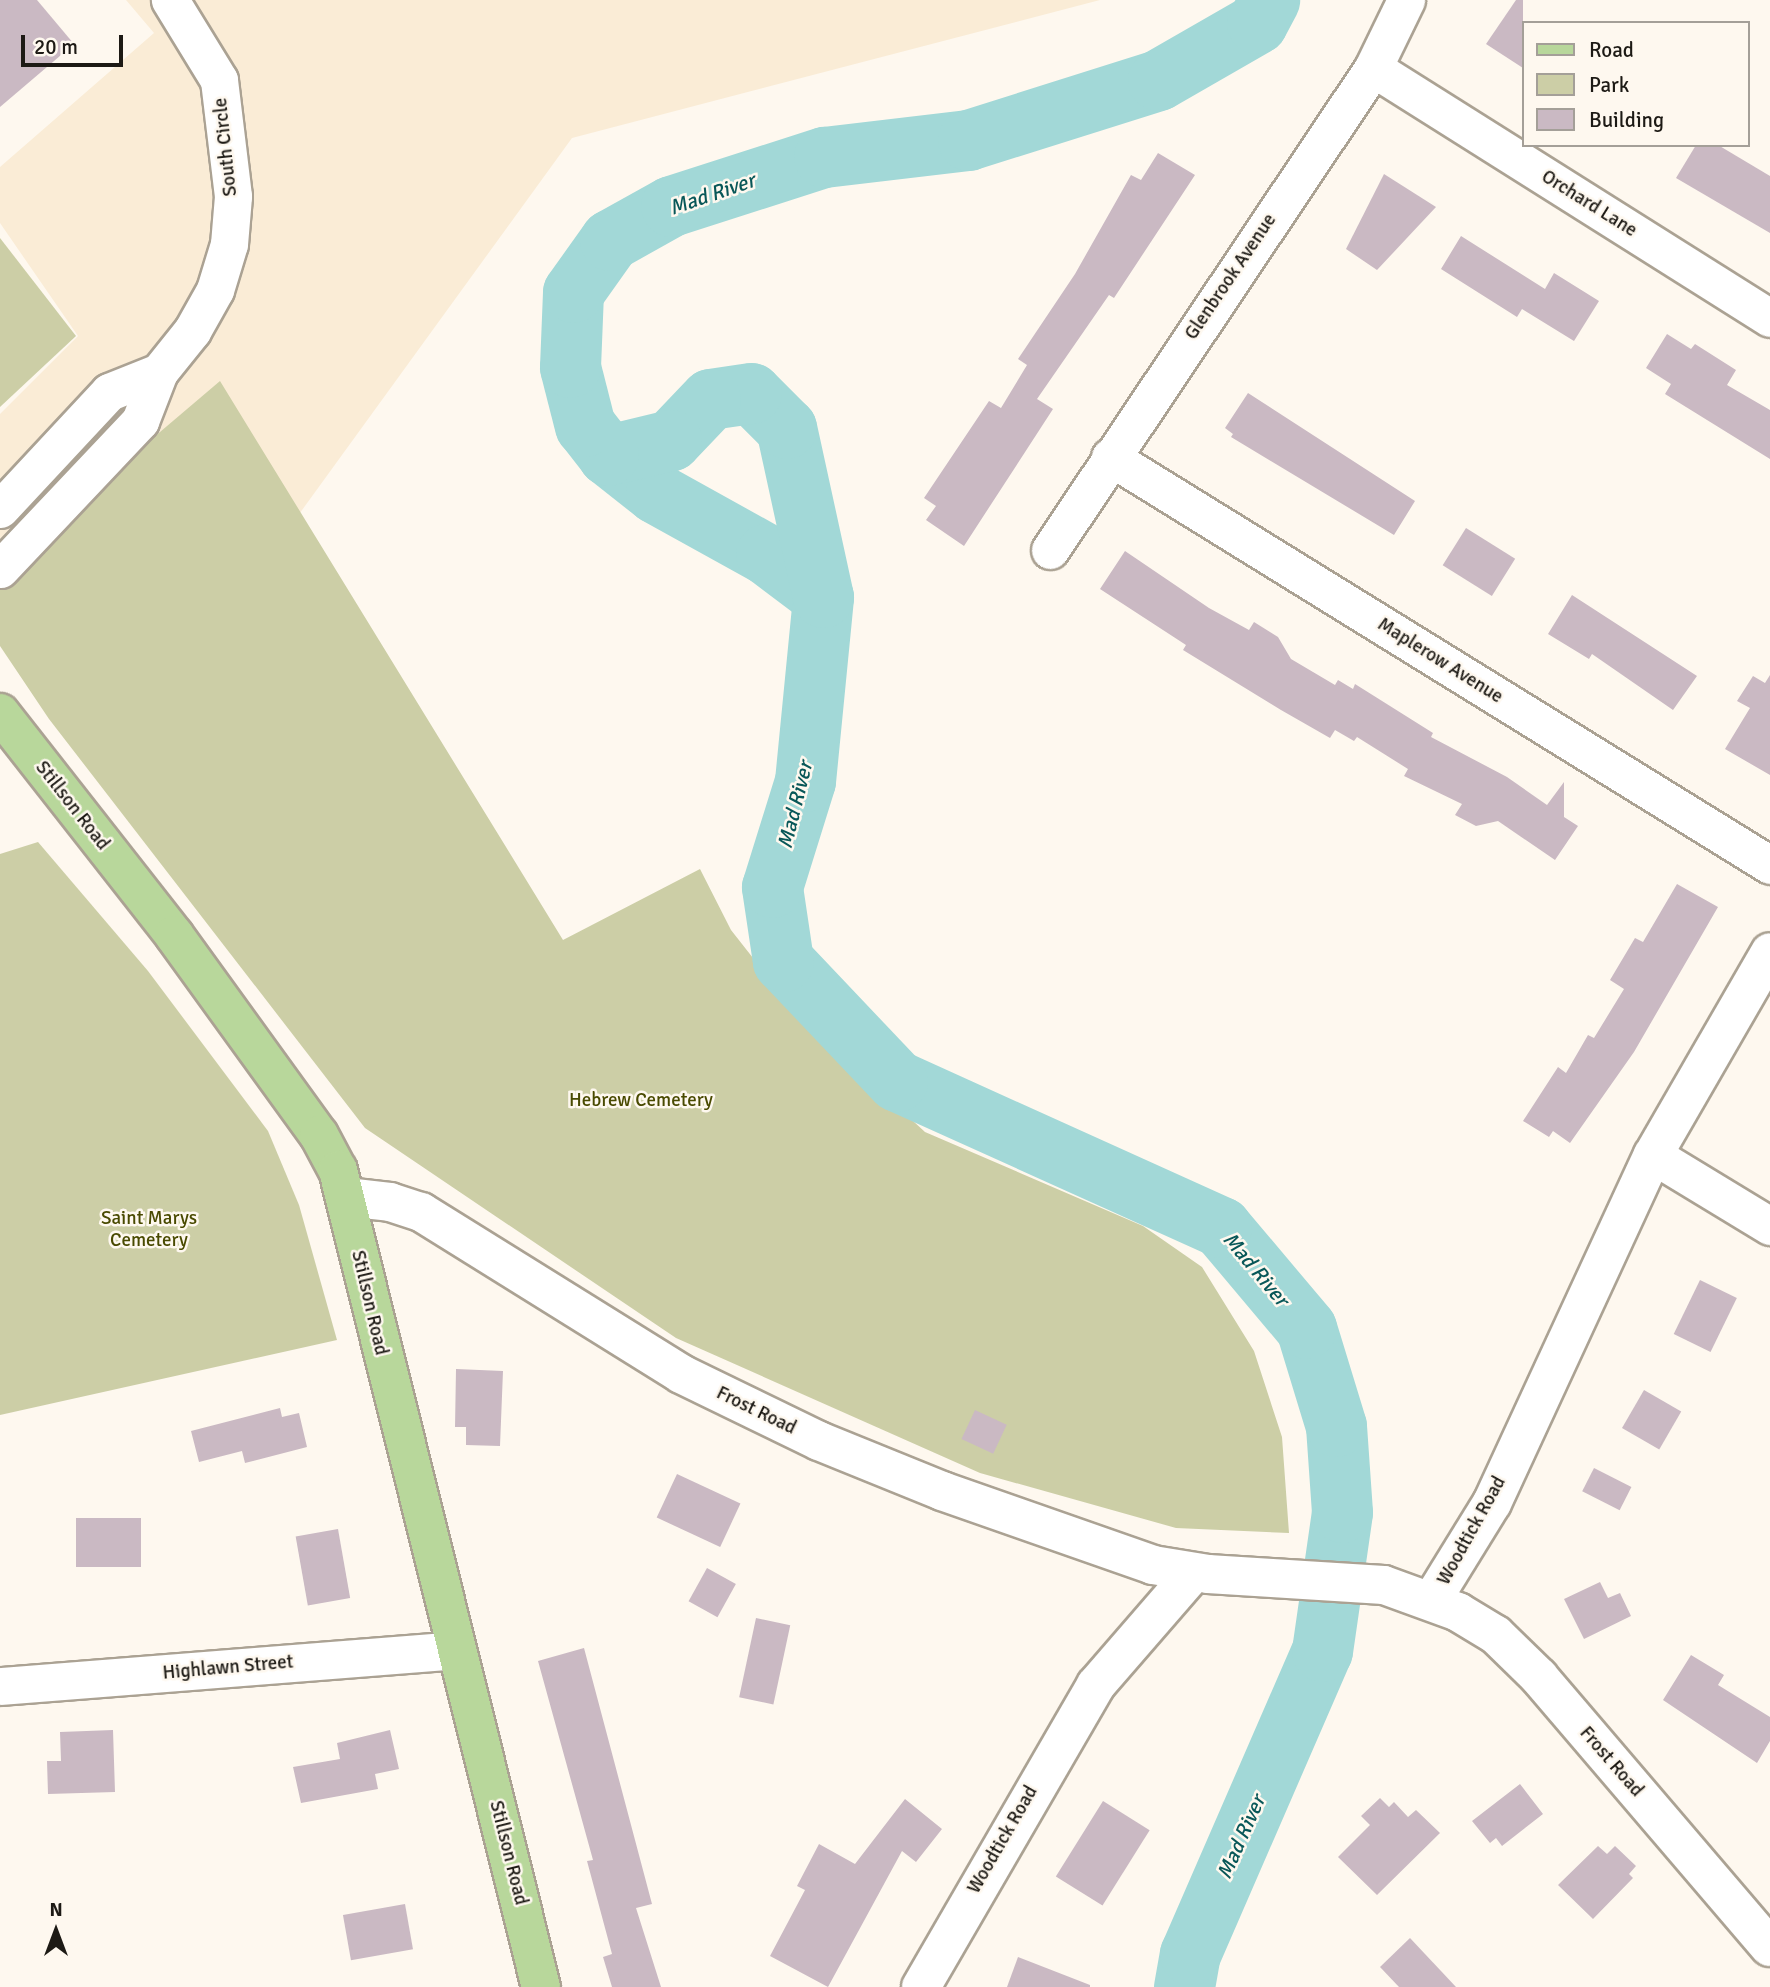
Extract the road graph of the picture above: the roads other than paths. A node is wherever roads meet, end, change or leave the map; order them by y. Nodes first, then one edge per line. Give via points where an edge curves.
1 (170, 0) edge
2 (1406, 0) edge
3 (1373, 68) junction
4 (1770, 318) edge
5 (159, 372) junction
6 (1110, 457) junction
7 (0, 509) edge
8 (1050, 550) dead end
9 (0, 569) edge
10 (0, 713) edge
11 (1770, 865) edge
12 (1770, 952) edge
13 (1653, 1155) junction
14 (346, 1197) junction
15 (1770, 1226) edge
16 (1193, 1573) junction
17 (1433, 1600) junction
18 (456, 1650) junction
19 (0, 1686) edge
20 (1770, 1947) edge
21 (541, 1987) edge
22 (920, 1987) edge

1 - 5 street, South Circle via 219,80 233,196 229,244 215,290 192,331
2 - 3 street, Glenbrook Avenue
3 - 4 street, Orchard Lane
3 - 6 street, Glenbrook Avenue
5 - 7 street, South Circle via 109,392
5 - 9 street, South Circle via 140,421
6 - 8 street, Glenbrook Avenue
6 - 11 street, Maplerow Avenue
10 - 14 main road, Stillson Road via 174,935 319,1135
12 - 13 main road, Woodtick Road
13 - 15 street
13 - 17 main road, Woodtick Road via 1492,1503
14 - 16 main road, Frost Road via 390,1202 421,1212 648,1355 808,1436 1112,1553
14 - 18 main road, Stillson Road via 362,1278
16 - 17 main road, Woodtick Road via 1370,1583
16 - 22 main road, Woodtick Road via 1096,1685
17 - 20 main road, Frost Road via 1480,1624 1507,1645
18 - 19 street, Highlawn Street
18 - 21 main road, Stillson Road

